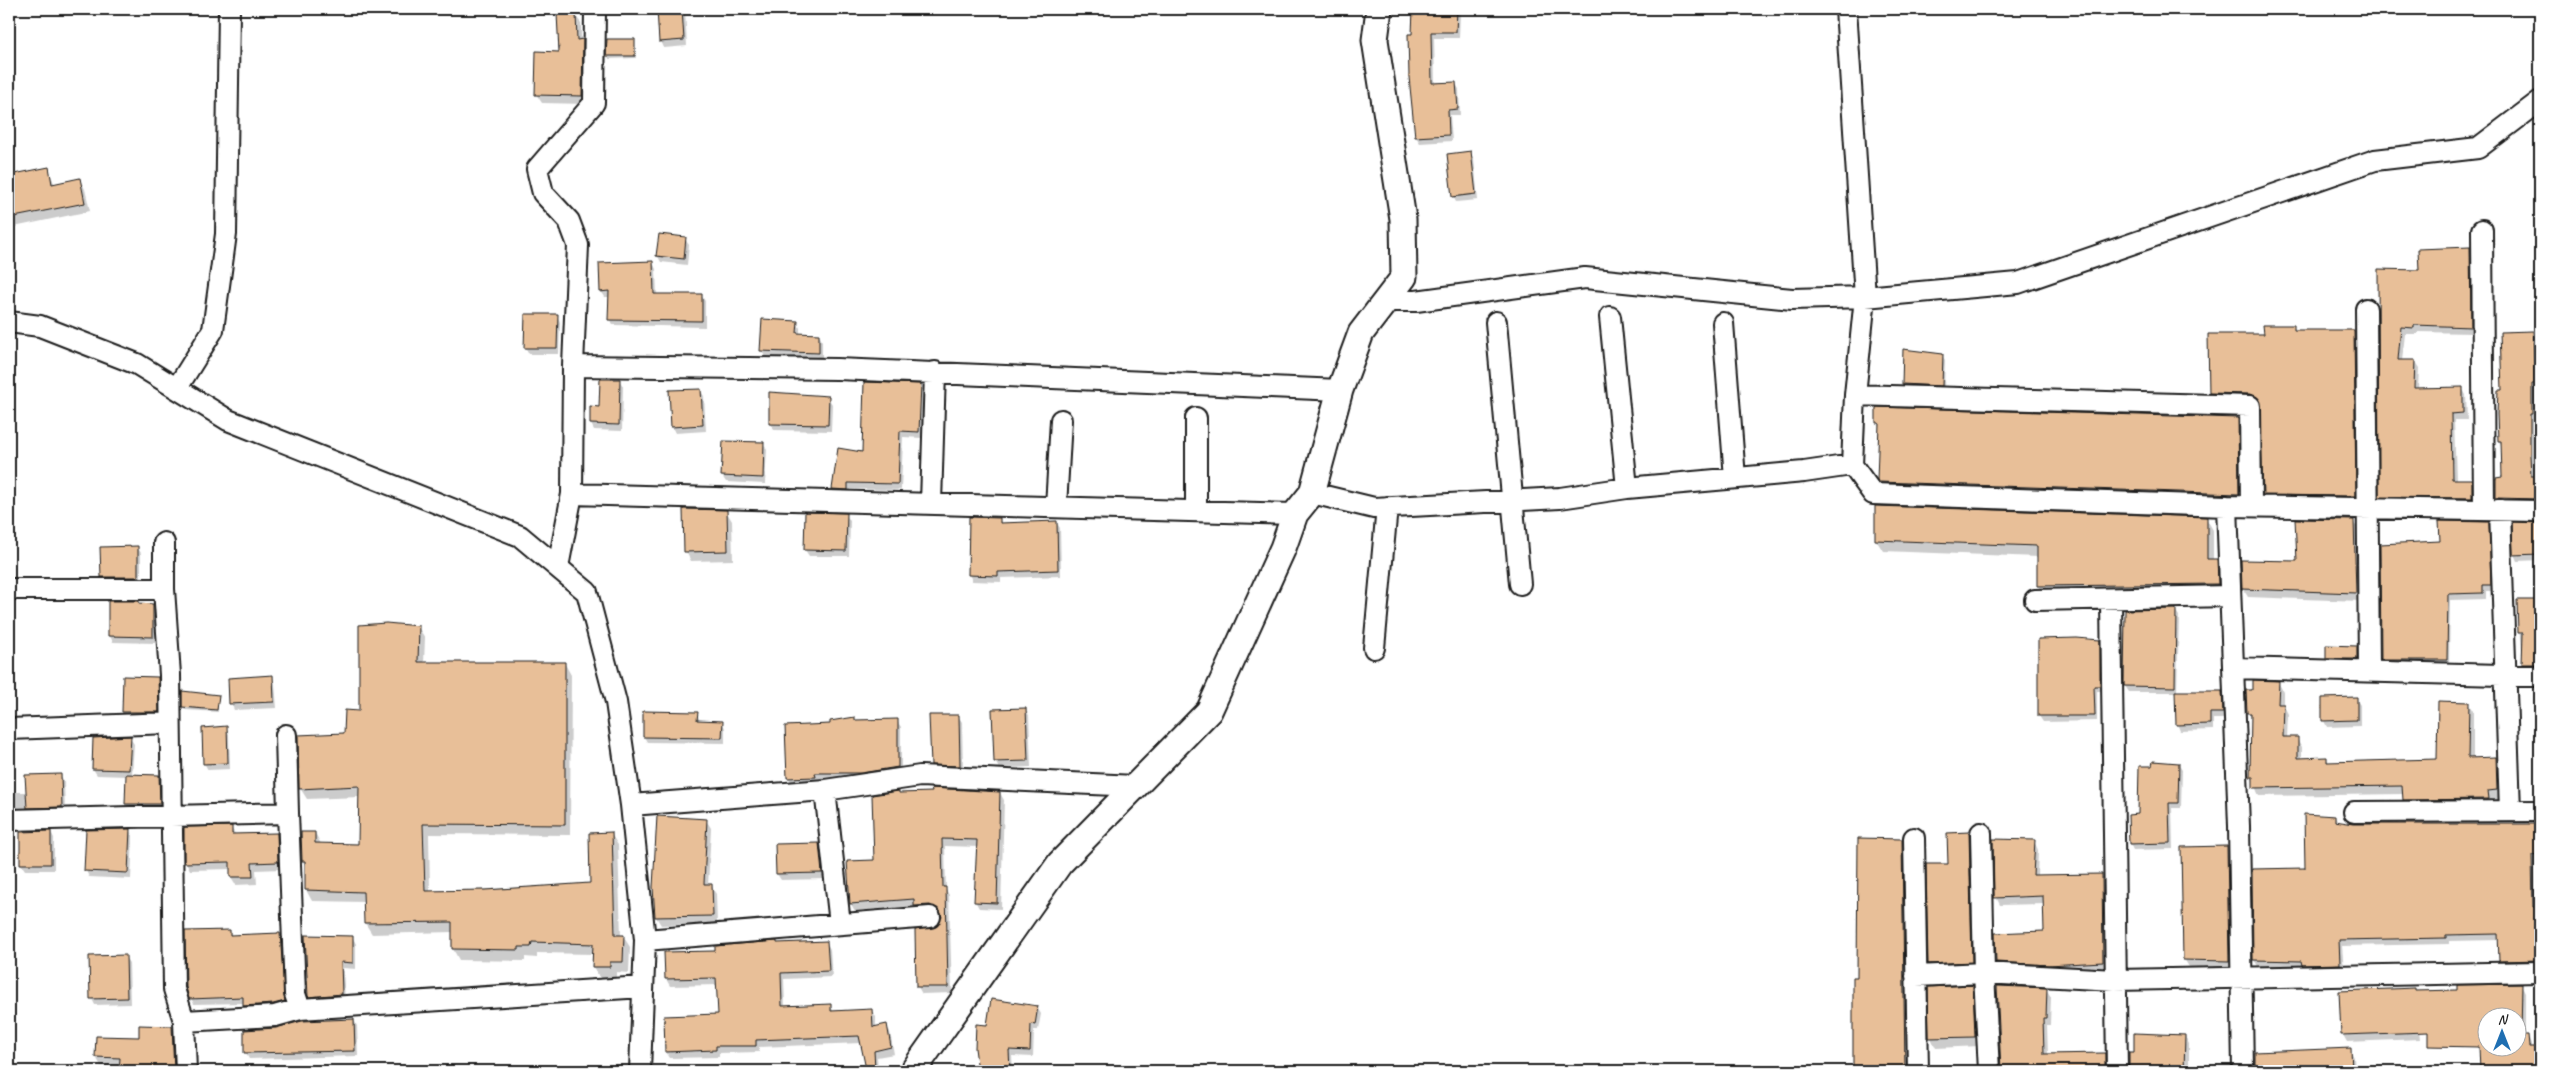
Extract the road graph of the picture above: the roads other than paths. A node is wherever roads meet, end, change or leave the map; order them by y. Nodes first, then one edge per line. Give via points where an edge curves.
1 (229, 9) edge
2 (595, 9) edge
3 (1379, 9) edge
4 (1846, 9) edge
5 (2540, 101) edge
6 (2482, 230) dead end
7 (1865, 297) junction
8 (1386, 301) junction
9 (2366, 308) dead end
10 (1610, 317) dead end
11 (9, 322) edge
12 (1496, 322) dead end
13 (1723, 323) dead end
14 (573, 366) junction
15 (934, 372) junction
16 (177, 388) junction
17 (1340, 390) junction
18 (1855, 394) junction
19 (1196, 418) dead end
20 (1060, 420) dead end
21 (1852, 464) junction
22 (1735, 478) junction
23 (1627, 488) junction
24 (1312, 493) junction
25 (572, 494) junction
26 (1512, 500) junction
27 (931, 503) junction
28 (2226, 506) junction
29 (2251, 506) junction
30 (1056, 507) junction
31 (1387, 507) junction
32 (2368, 508) junction
33 (2492, 510) junction
34 (1196, 511) junction
35 (2540, 511) edge
36 (1295, 514) junction
37 (164, 543) dead end
38 (558, 567) junction
39 (1520, 584) dead end
40 (9, 589) edge
41 (164, 589) junction
42 (2230, 596) junction
43 (2111, 599) junction
44 (2035, 600) dead end
45 (1374, 648) dead end
46 (2233, 668) junction
47 (2369, 670) junction
48 (2505, 674) junction
49 (2540, 676) edge
50 (170, 723) junction
51 (9, 729) edge
52 (286, 735) dead end
53 (1136, 786) junction
54 (825, 790) junction
55 (631, 805) junction
56 (2510, 811) junction
57 (2540, 811) edge
58 (2354, 812) dead end
59 (288, 813) junction
60 (170, 814) junction
61 (9, 820) edge
62 (1981, 833) dead end
63 (1914, 838) dead end
64 (930, 917) dead end
65 (840, 924) junction
66 (645, 940) junction
67 (2540, 972) edge
68 (1984, 973) junction
69 (1916, 976) junction
70 (2241, 979) junction
71 (2114, 980) junction
72 (643, 987) junction
73 (300, 1009) junction
74 (184, 1021) junction
75 (914, 1070) edge
76 (186, 1071) edge
77 (640, 1071) edge
78 (1918, 1071) edge
79 (1989, 1071) edge
80 (2117, 1071) edge
81 (2243, 1071) edge

1 - 16 street via 226,234 213,330
2 - 14 street via 594,103 537,169 543,193 569,222 578,245
3 - 8 street via 1375,40 1403,219 1404,248 1404,277
4 - 7 street
5 - 7 street via 2478,148 2375,160 2018,283
6 - 33 street
7 - 8 street via 1792,299 1585,278 1416,302
7 - 18 street
8 - 17 street via 1361,333
9 - 32 street
10 - 23 street
11 - 16 street via 40,326 138,364
12 - 26 street
13 - 22 street
14 - 15 street
14 - 25 street
15 - 17 street
15 - 27 street
16 - 38 street via 228,420 520,536
17 - 24 street
18 - 21 street
18 - 29 street via 2250,406
19 - 34 street
20 - 30 street
21 - 22 street
21 - 28 street via 1873,494
22 - 23 street
23 - 26 street via 1560,498
24 - 31 street via 1374,508
24 - 36 street
25 - 27 street
25 - 38 street
26 - 31 street
26 - 39 street
27 - 30 street
28 - 29 street
28 - 42 street
29 - 32 street
30 - 34 street
31 - 45 street
32 - 33 street
32 - 47 street
33 - 35 street
33 - 48 street
34 - 36 street
36 - 53 street via 1283,548 1209,711
37 - 41 street
38 - 55 street via 587,592 616,702
40 - 41 street
41 - 50 street
42 - 43 street
42 - 46 street
43 - 44 street
43 - 71 street
46 - 47 street
46 - 70 street
47 - 48 street
48 - 49 street
48 - 56 street
50 - 51 street
50 - 60 street
52 - 59 street
53 - 54 street via 920,776
53 - 75 street via 1060,863
54 - 55 street
54 - 65 street
55 - 66 street
56 - 57 street
56 - 58 street
59 - 60 street
59 - 73 street via 295,994
60 - 61 street
60 - 74 street via 174,989
62 - 68 street
63 - 69 street
64 - 65 street
65 - 66 street
66 - 72 street
67 - 70 street
68 - 69 street
68 - 71 street
68 - 79 street
69 - 78 street
70 - 71 street
70 - 81 street
71 - 80 street
72 - 73 street
72 - 77 street
73 - 74 street via 275,1016
74 - 76 street

